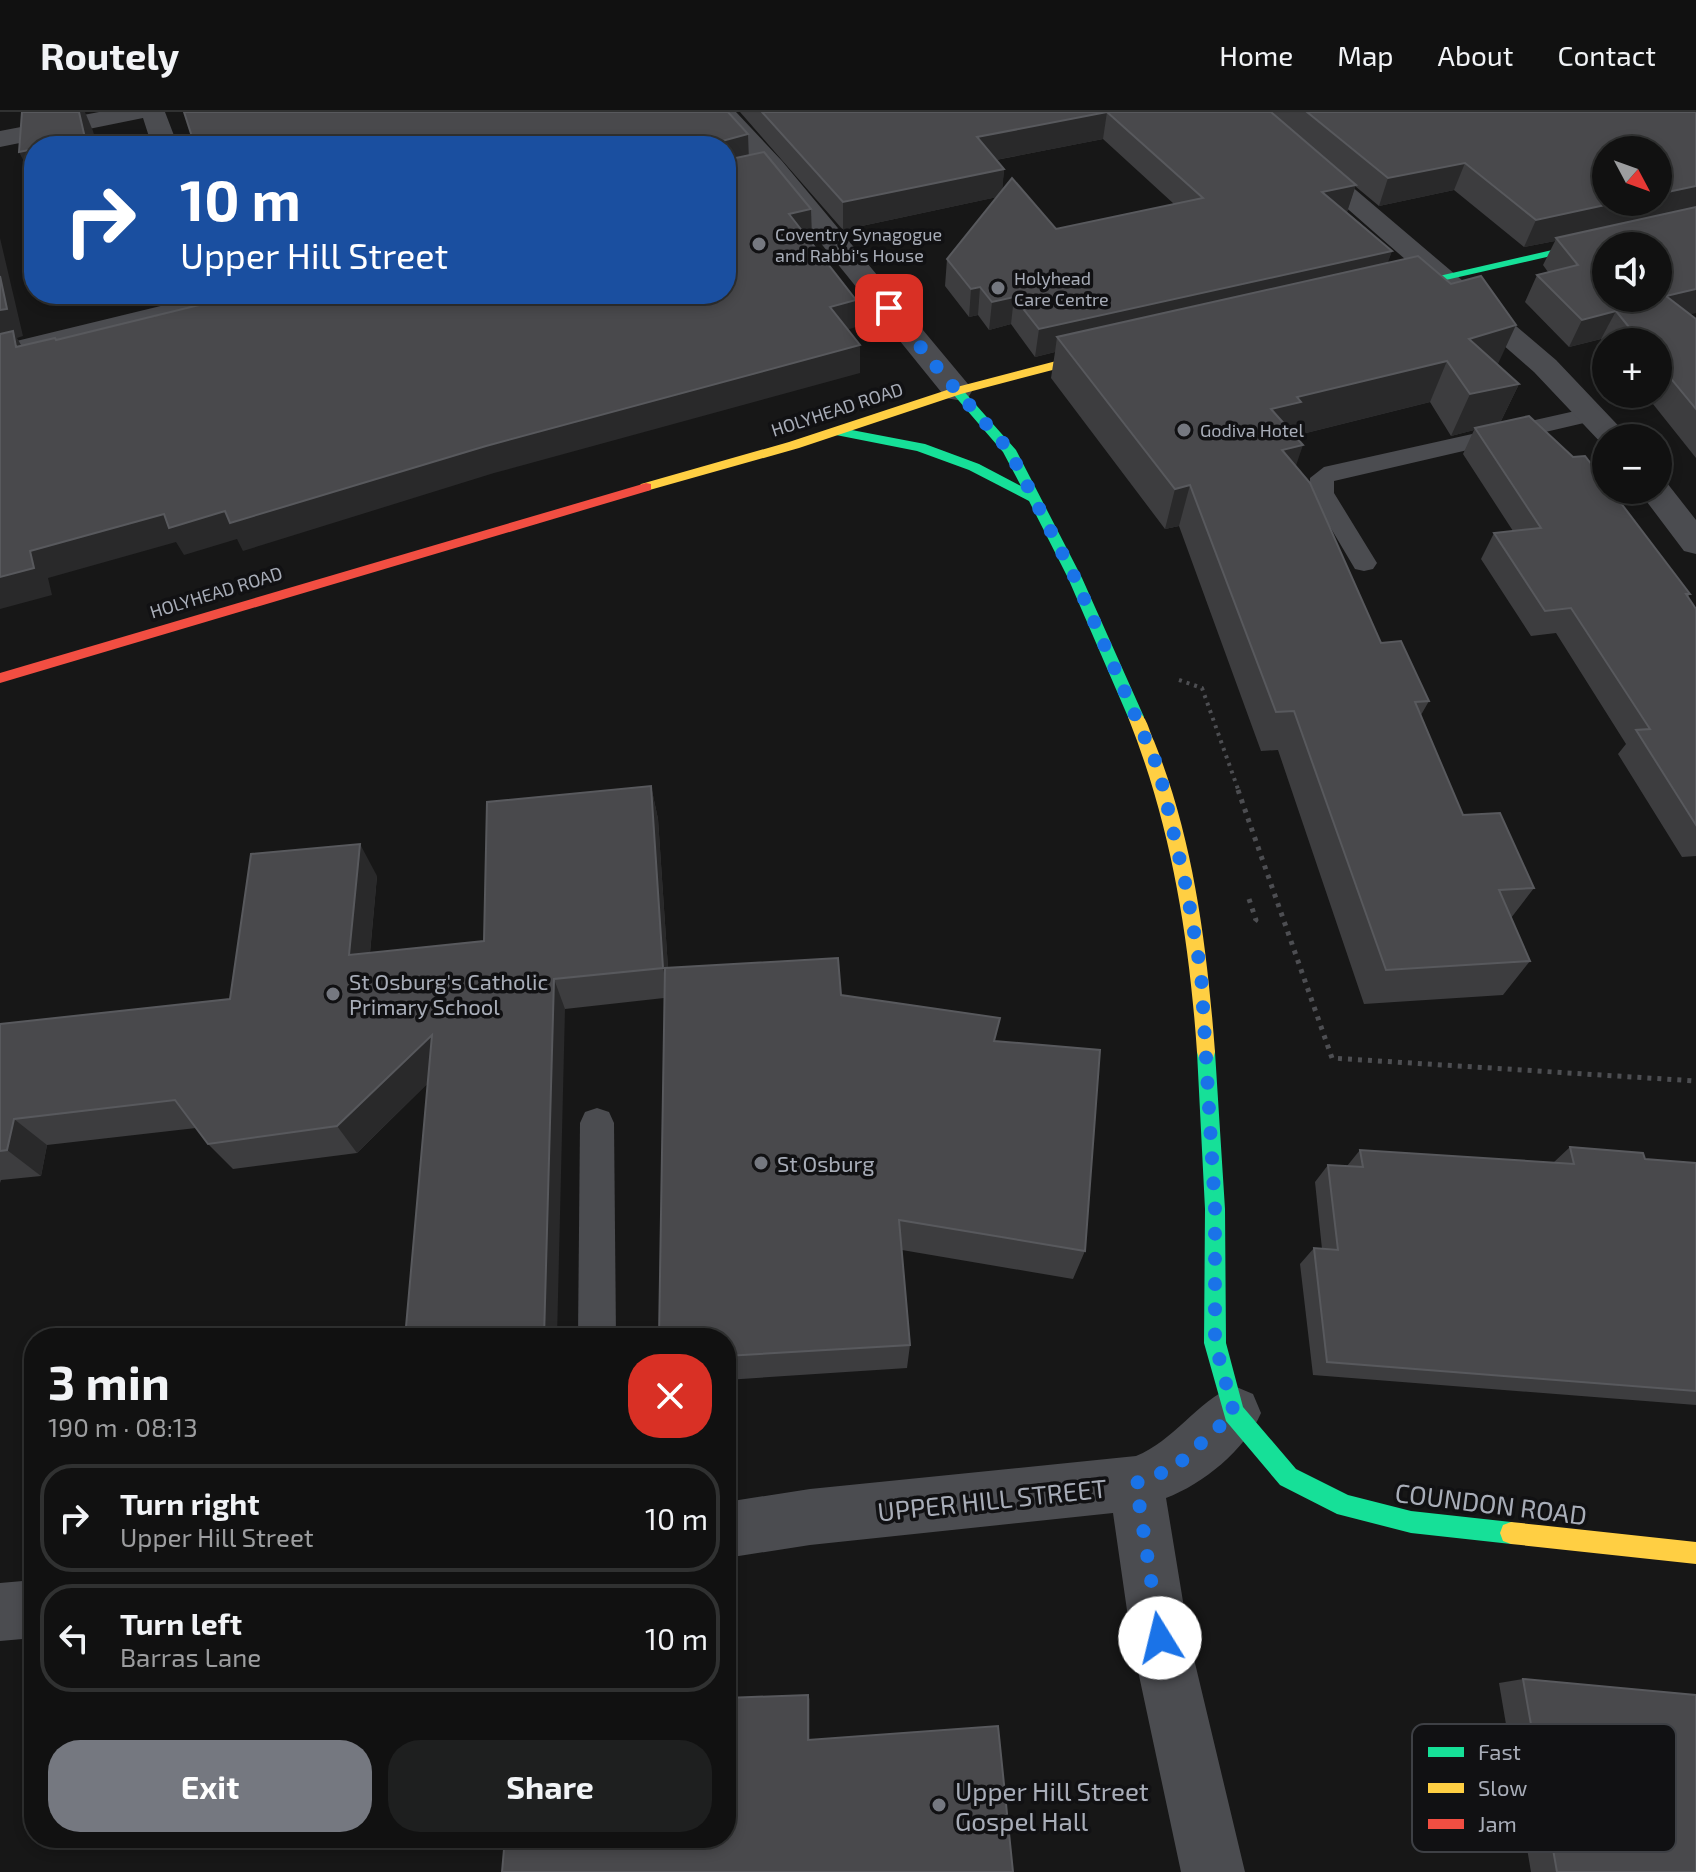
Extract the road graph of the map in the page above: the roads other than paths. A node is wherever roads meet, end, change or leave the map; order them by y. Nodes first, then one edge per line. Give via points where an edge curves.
1 (137, 112) edge
2 (153, 112) edge
3 (722, 112) edge
4 (1249, 112) edge
5 (161, 136) edge
6 (0, 139) edge
7 (1696, 220) edge
8 (1442, 278) junction
9 (1370, 293) edge
10 (196, 304) edge
11 (1132, 346) edge
12 (0, 354) edge
13 (957, 391) junction
14 (1593, 414) junction
15 (1602, 424) edge
16 (836, 431) junction
17 (1035, 499) junction
18 (1666, 504) edge
19 (1696, 543) edge
20 (1364, 563) dead end
21 (0, 678) edge
22 (597, 1123) dead end
23 (597, 1328) edge
24 (1234, 1413) junction
25 (1136, 1483) junction
26 (736, 1528) edge
27 (1696, 1553) edge
28 (24, 1610) edge
29 (0, 1612) edge
30 (1213, 1872) edge

1 - 6 street
2 - 5 street
3 - 13 street via 762,170
4 - 8 street
7 - 8 main road
8 - 9 main road
8 - 14 street
10 - 12 street
11 - 13 main road, HOLYHEAD ROAD
13 - 16 main road, HOLYHEAD ROAD
13 - 17 main road via 1009,450
14 - 15 street
14 - 20 lane via 1322,478 1322,493
16 - 17 main road via 920,447 974,467
16 - 21 main road, HOLYHEAD ROAD
17 - 24 main road via 1159,770 1187,891 1201,973 1215,1209 1215,1343
18 - 19 street
22 - 23 lane
24 - 25 street, UPPER HILL STREET via 1174,1468
24 - 27 main road, COUNDON ROAD via 1288,1477 1345,1506 1411,1522
25 - 26 street, UPPER HILL STREET
25 - 30 street via 1160,1638
28 - 29 street

